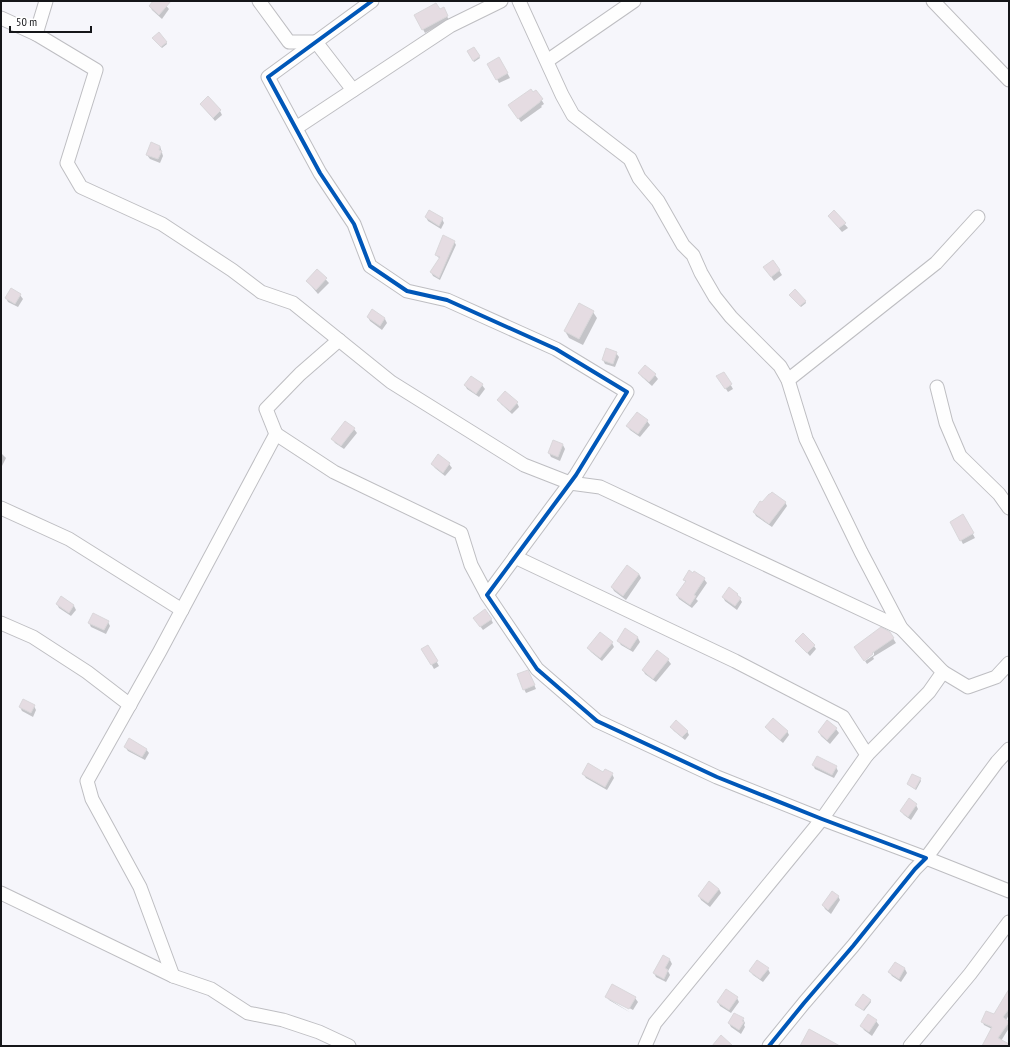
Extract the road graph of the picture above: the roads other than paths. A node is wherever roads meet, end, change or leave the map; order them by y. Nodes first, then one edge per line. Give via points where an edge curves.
1 (46, 1) edge
2 (259, 1) edge
3 (372, 1) edge
4 (501, 1) edge
5 (519, 1) edge
6 (634, 1) edge
7 (933, 1) edge
8 (1, 18) edge
9 (36, 34) junction
10 (316, 42) junction
11 (547, 61) junction
12 (1009, 80) edge
13 (353, 90) junction
14 (296, 128) junction
15 (978, 217) dead end
16 (339, 340) junction
17 (788, 380) junction
18 (937, 387) dead end
19 (276, 434) junction
20 (570, 483) junction
21 (1, 508) edge
22 (1009, 508) edge
23 (515, 558) junction
24 (487, 595) junction
25 (182, 610) junction
26 (1, 623) edge
27 (902, 628) junction
28 (1009, 663) edge
29 (943, 672) junction
30 (130, 705) junction
31 (1009, 750) edge
32 (867, 755) junction
33 (822, 819) junction
34 (926, 858) junction
35 (1009, 891) edge
36 (1, 893) edge
37 (1009, 922) edge
38 (172, 976) junction
39 (349, 1046) edge
40 (645, 1046) edge
41 (769, 1046) edge
42 (910, 1046) edge

1 - 9 street
2 - 10 street via 289,42
3 - 10 street
4 - 13 street via 450,26
5 - 11 street
6 - 11 street
7 - 12 street
8 - 9 street
9 - 16 street via 96,70 67,163 81,187 162,224 261,292 293,303
10 - 13 street
10 - 14 street via 268,77
11 - 17 street via 573,115 630,159 639,178 658,201 683,245 693,255 715,297 731,317 780,366
13 - 14 street
14 - 20 street via 320,173 354,224 370,266 407,291 447,300 556,349 627,392
15 - 17 street via 936,263
16 - 19 street via 300,374 266,409
16 - 20 street via 390,382 524,465
17 - 27 street via 806,440
18 - 22 street via 946,423 960,456 999,494
19 - 24 street via 334,472 461,533 471,565
19 - 25 street
20 - 23 street
20 - 27 street via 600,487
21 - 25 street via 68,539
23 - 24 street
23 - 32 street via 735,660 844,717
24 - 33 street via 537,669 597,721 717,777
25 - 30 street
26 - 30 street via 33,636
27 - 29 street
28 - 29 street via 996,677 968,687
29 - 32 street via 929,692
30 - 38 street via 87,781 92,799 140,887
31 - 34 street via 997,762
32 - 33 street
33 - 34 street
33 - 40 street via 655,1023
34 - 35 street
34 - 41 street
36 - 38 street
37 - 42 street
38 - 39 street via 211,989 248,1013 283,1020

